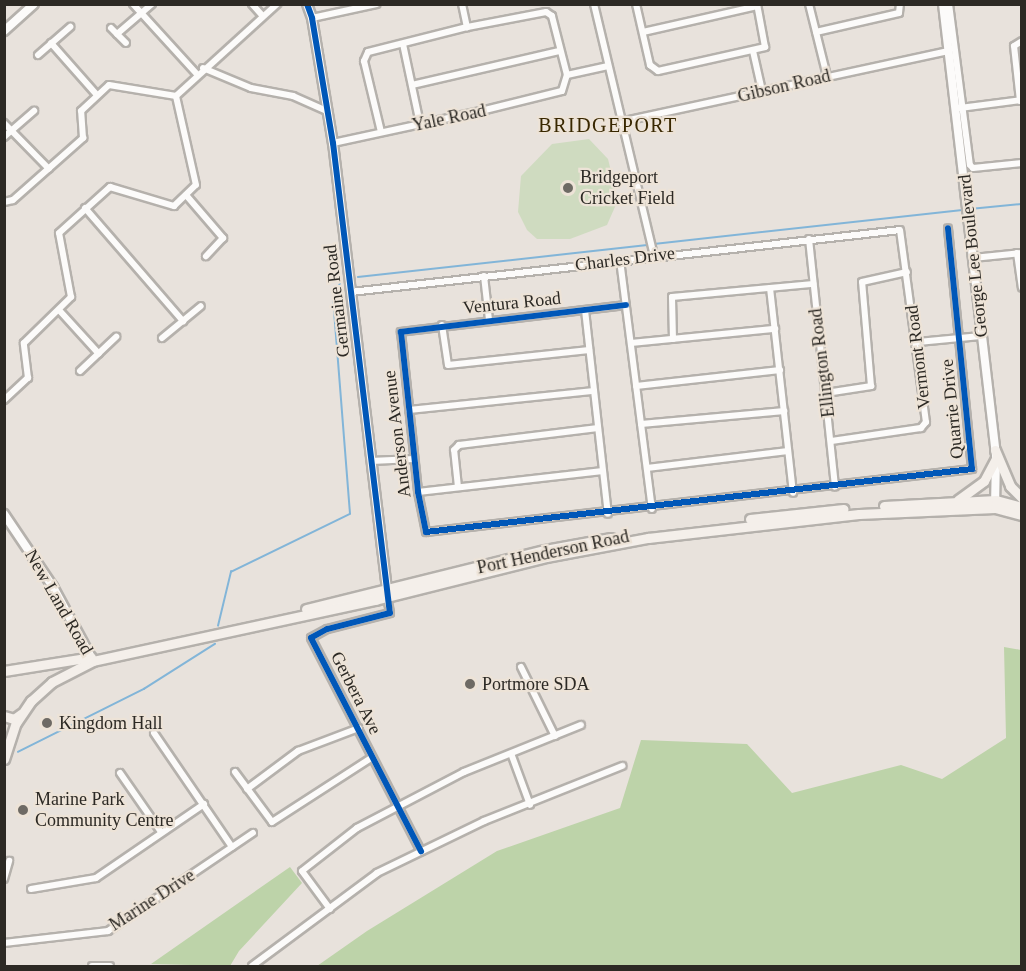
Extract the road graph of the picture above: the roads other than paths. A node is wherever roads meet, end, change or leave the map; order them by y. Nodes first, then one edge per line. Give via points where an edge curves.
1 (34, 4) edge
2 (134, 4) edge
3 (152, 4) edge
4 (252, 4) edge
5 (277, 4) edge
6 (307, 4) edge
7 (377, 4) edge
8 (462, 4) edge
9 (594, 4) edge
10 (636, 4) edge
11 (809, 4) edge
12 (900, 4) edge
13 (943, 4) edge
14 (949, 4) edge
15 (757, 5) edge
16 (353, 7) edge
17 (142, 13) junction
18 (262, 15) junction
19 (312, 18) junction
20 (70, 27) dead end
21 (111, 27) dead end
22 (467, 27) junction
23 (4, 31) edge
24 (643, 32) junction
25 (816, 32) junction
26 (117, 34) junction
27 (1022, 41) edge
28 (51, 43) junction
29 (126, 43) dead end
30 (403, 44) junction
31 (560, 51) junction
32 (753, 51) junction
33 (948, 51) junction
34 (38, 54) dead end
35 (608, 66) junction
36 (203, 68) junction
37 (197, 74) junction
38 (567, 75) junction
39 (827, 76) junction
40 (412, 85) junction
41 (762, 91) junction
42 (97, 95) junction
43 (176, 96) junction
44 (1021, 100) edge
45 (959, 108) junction
46 (34, 111) dead end
47 (327, 111) junction
48 (620, 122) junction
49 (4, 123) edge
50 (420, 124) junction
51 (12, 130) junction
52 (381, 132) junction
53 (4, 137) edge
54 (333, 143) junction
55 (1022, 163) edge
56 (49, 169) junction
57 (186, 195) junction
58 (4, 202) edge
59 (85, 208) junction
60 (948, 228) dead end
61 (900, 230) joint
62 (809, 239) junction
63 (1019, 253) edge
64 (206, 256) dead end
65 (654, 256) junction
66 (973, 258) junction
67 (620, 260) junction
68 (907, 272) junction
69 (484, 276) junction
70 (813, 284) junction
71 (770, 288) junction
72 (1022, 288) edge
73 (351, 292) junction
74 (626, 305) junction
75 (201, 306) dead end
76 (59, 310) junction
77 (585, 310) junction
78 (489, 320) junction
79 (183, 321) junction
80 (442, 326) junction
81 (775, 329) junction
82 (401, 332) joint
83 (981, 336) junction
84 (116, 337) dead end
85 (959, 338) junction
86 (162, 339) dead end
87 (673, 339) junction
88 (918, 342) junction
89 (631, 344) junction
90 (589, 350) junction
91 (99, 354) junction
92 (780, 370) junction
93 (80, 371) dead end
94 (636, 386) junction
95 (594, 391) junction
96 (826, 393) junction
97 (4, 400) edge
98 (409, 410) junction
99 (784, 411) junction
100 (641, 424) junction
101 (598, 428) junction
102 (831, 441) junction
103 (789, 451) junction
104 (995, 454) junction
105 (414, 459) junction
106 (372, 461) junction
107 (647, 468) junction
108 (603, 471) junction
109 (458, 487) junction
110 (835, 487) junction
111 (418, 492) junction
112 (793, 493) junction
113 (1022, 498) edge
114 (956, 501) junction
115 (995, 504) junction
116 (1022, 507) edge
117 (652, 509) junction
118 (4, 514) edge
119 (608, 514) junction
120 (1022, 515) edge
121 (426, 532) joint
122 (387, 593) junction
123 (92, 659) junction
124 (521, 667) dead end
125 (38, 668) junction
126 (4, 671) edge
127 (46, 687) junction
128 (23, 713) junction
129 (4, 716) edge
130 (581, 725) dead end
131 (359, 728) junction
132 (154, 733) dead end
133 (555, 736) junction
134 (512, 756) junction
135 (371, 758) junction
136 (4, 759) edge
137 (622, 766) dead end
138 (235, 772) dead end
139 (120, 773) dead end
140 (247, 789) junction
141 (204, 804) junction
142 (530, 805) junction
143 (397, 806) junction
144 (161, 832) junction
145 (253, 833) dead end
146 (232, 847) junction
147 (421, 850) junction
148 (9, 861) dead end
149 (4, 879) edge
150 (31, 889) dead end
151 (330, 909) junction
152 (4, 943) edge
153 (92, 966) edge
154 (110, 966) edge
155 (252, 966) edge

1 - 23 main road
2 - 17 street
3 - 17 street
4 - 18 street
5 - 18 street
6 - 19 street, Germaine Road
7 - 16 street
8 - 22 street
9 - 35 street
10 - 24 street
11 - 25 street
12 - 25 street via 899,13
13 - 33 main road, George Lee Boulevard
14 - 45 street
15 - 24 street
15 - 32 street via 766,46
16 - 19 street
17 - 26 street
17 - 37 street
18 - 36 street
19 - 47 street, Germaine Road
20 - 28 street
21 - 26 street
22 - 30 street
22 - 31 street via 546,12 552,16
24 - 32 street via 650,65 655,71
25 - 39 street
26 - 29 street
27 - 44 street via 1014,46
28 - 34 street
28 - 42 street
30 - 40 street
30 - 52 street via 368,52 364,57
31 - 38 street
31 - 40 street
32 - 41 street
33 - 39 street, Gibson Road
33 - 45 main road, George Lee Boulevard
35 - 38 street
35 - 48 street
36 - 37 street
36 - 47 street via 251,88 292,96
37 - 43 street
38 - 50 street, Yale Road via 565,90
39 - 41 street, Gibson Road
40 - 50 street
41 - 48 street, Gibson Road
42 - 43 street via 112,84
42 - 56 street via 81,111 83,138
43 - 57 street via 196,183
44 - 45 street
45 - 55 street via 971,167
45 - 66 main road, George Lee Boulevard
46 - 51 street
47 - 54 street, Germaine Road
48 - 65 street
49 - 51 street
50 - 52 street, Yale Road
51 - 53 street
51 - 56 street
52 - 54 street, Yale Road
54 - 73 street, Germaine Road
56 - 58 street via 14,200
57 - 59 street via 171,206 112,187
57 - 64 street via 223,238
59 - 76 street via 58,236 72,295
59 - 79 street
60 - 85 street, Quarrie Drive
61 - 62 street, Charles Drive
61 - 68 street, Vermont Road
62 - 65 street, Charles Drive
62 - 70 street, Ellington Road
63 - 66 street
63 - 72 street
65 - 67 street, Charles Drive
66 - 83 main road, George Lee Boulevard
67 - 69 street, Charles Drive
67 - 74 street
68 - 88 street, Vermont Road
68 - 96 street via 862,282 871,386
69 - 73 street, Charles Drive
69 - 78 street
70 - 71 street
70 - 96 street, Ellington Road
71 - 81 street
71 - 87 street via 670,298
73 - 106 street, Germaine Road
74 - 77 street, Ventura Road
74 - 89 street
75 - 79 street
76 - 91 street
76 - 97 street via 24,343 28,378
77 - 78 street, Ventura Road
77 - 90 street
78 - 80 street, Ventura Road
79 - 86 street
80 - 82 street, Ventura Road
80 - 90 street via 448,365
81 - 87 street
81 - 92 street
82 - 98 street, Anderson Avenue
83 - 85 street
83 - 104 main road, George Lee Boulevard
84 - 91 street
85 - 88 street
85 - 110 street, Quarrie Drive via 972,470
87 - 89 street
88 - 102 street, Vermont Road via 925,425
89 - 94 street
90 - 95 street
91 - 93 street
92 - 94 street
92 - 99 street
94 - 100 street
95 - 98 street
95 - 101 street
96 - 102 street, Ellington Road
98 - 105 street, Anderson Avenue
99 - 100 street
99 - 103 street
100 - 107 street
101 - 108 street
101 - 109 street via 459,445 453,450
102 - 110 street, Ellington Road
103 - 107 street
103 - 112 street
104 - 113 main road via 1006,478
104 - 114 main road via 984,481
104 - 115 main road, George Lee Boulevard
105 - 106 street
105 - 111 street, Anderson Avenue
106 - 122 street, Germaine Road
107 - 117 street
108 - 109 street
108 - 119 street
109 - 111 street
110 - 112 street, Quarrie Drive
111 - 121 street, Anderson Avenue
112 - 117 street, Quarrie Drive
114 - 115 main road, Port Henderson Road
114 - 122 main road, Port Henderson Road via 772,514 590,542
115 - 116 main road, Port Henderson Road
115 - 120 main road, Port Henderson Road
115 - 122 main road, Port Henderson Road via 858,514 648,538
117 - 119 street, Quarrie Drive
118 - 123 street, New Land Road via 53,587
119 - 121 street, Quarrie Drive
122 - 123 main road, Port Henderson Road
122 - 131 street, Gerbera Ave via 390,613 327,629 311,638
123 - 125 main road, Port Henderson Road
123 - 127 main road
124 - 133 street
125 - 126 main road, Port Henderson Road
125 - 127 main road via 46,677
127 - 128 main road
128 - 129 main road via 14,719
128 - 136 main road
130 - 133 street
131 - 135 street, Gerbera Ave
131 - 140 street, Gerbera Ave via 298,751
132 - 141 street
133 - 134 street
134 - 142 street
134 - 143 street via 464,772
135 - 140 street, Gerbera Ave via 270,822
135 - 143 street, Gerbera Ave
137 - 142 street
138 - 140 street
139 - 144 street
141 - 144 street
141 - 146 street
142 - 147 street
143 - 147 street, Gerbera Ave
143 - 151 street via 357,828 303,870
144 - 150 street via 96,878
145 - 146 street, Marine Drive
146 - 152 street, Marine Drive via 108,931
147 - 151 street via 377,873
148 - 149 street
151 - 155 street
153 - 154 street

